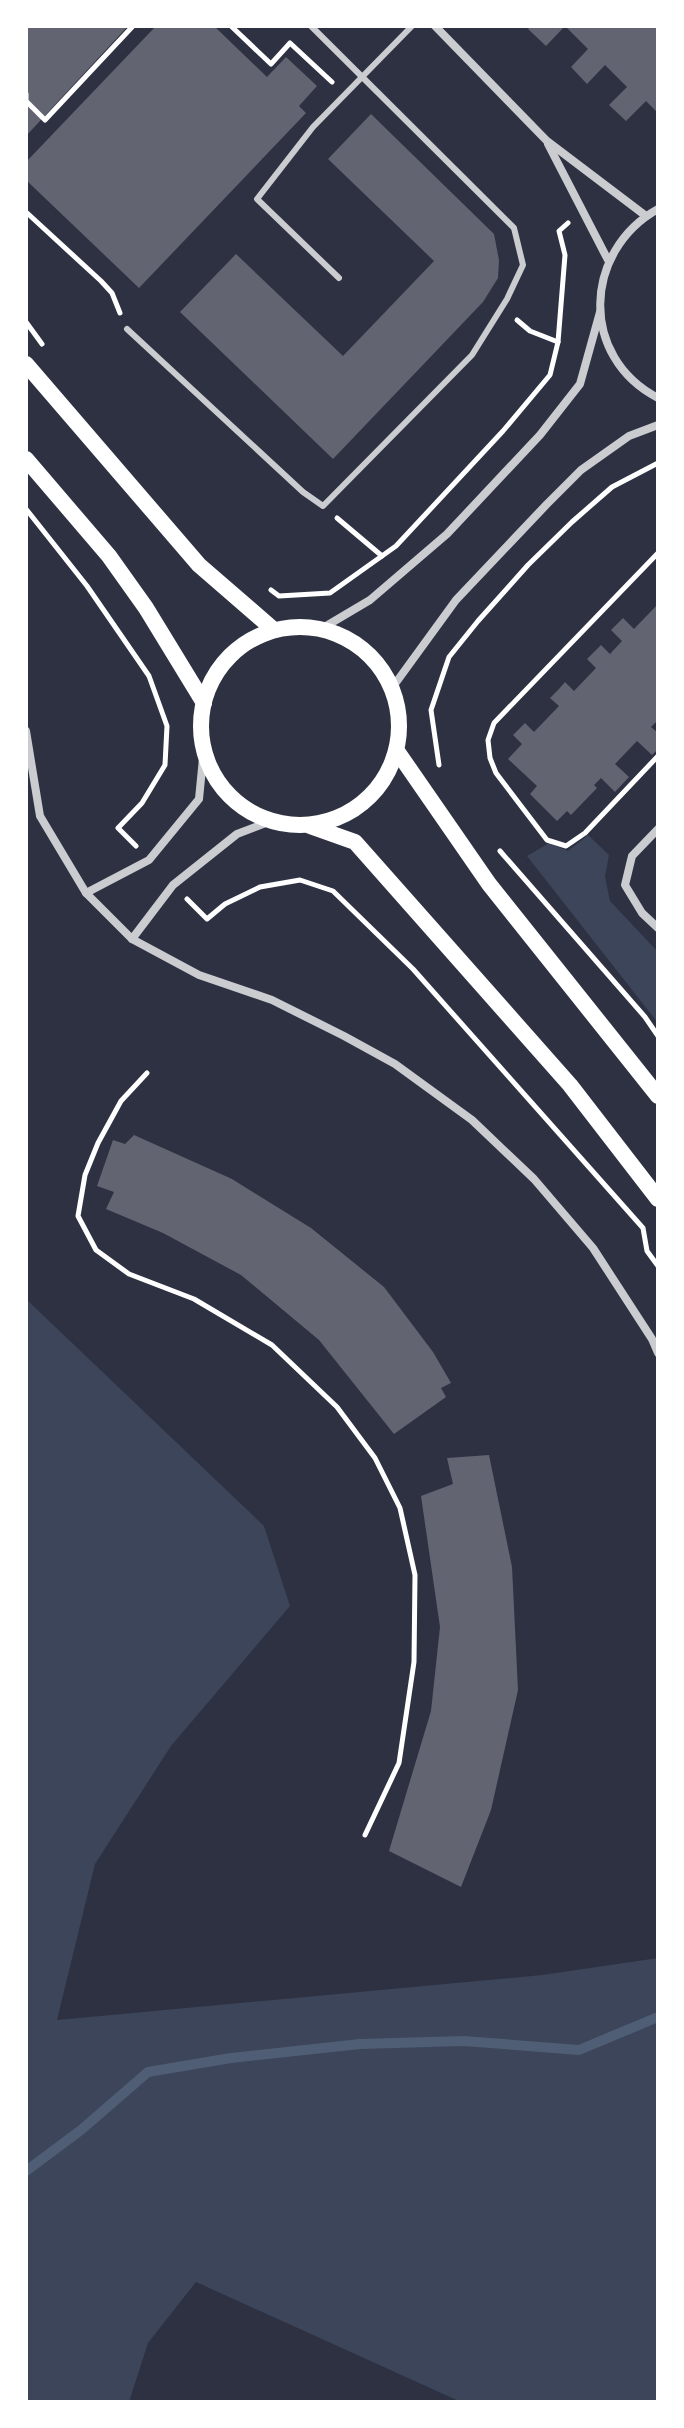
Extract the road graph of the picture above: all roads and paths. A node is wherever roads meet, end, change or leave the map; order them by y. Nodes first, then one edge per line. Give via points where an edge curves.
1 (133, 26) edge
2 (231, 26) edge
3 (311, 26) edge
4 (412, 26) edge
5 (435, 26) edge
6 (362, 75) junction
7 (26, 94) edge
8 (344, 94) junction
9 (547, 141) junction
10 (658, 209) edge
11 (583, 211) junction
12 (26, 212) edge
13 (646, 216) junction
14 (608, 260) junction
15 (339, 278) dead end
16 (501, 308) junction
17 (600, 312) junction
18 (26, 322) edge
19 (127, 329) joint
20 (558, 342) junction
21 (43, 346) dead end
22 (26, 364) edge
23 (658, 398) edge
24 (658, 425) edge
25 (26, 459) edge
26 (658, 463) edge
27 (581, 470) junction
28 (605, 493) junction
29 (323, 506) junction
30 (26, 509) edge
31 (396, 546) junction
32 (658, 553) edge
33 (382, 556) junction
34 (415, 562) junction
35 (267, 587) dead end
36 (321, 629) junction
37 (274, 630) junction
38 (392, 688) junction
39 (204, 703) junction
40 (26, 731) edge
41 (204, 748) junction
42 (397, 751) junction
43 (658, 756) edge
44 (445, 774) dead end
45 (271, 821) junction
46 (309, 825) junction
47 (658, 829) edge
48 (493, 842) dead end
49 (149, 860) junction
50 (173, 885) junction
51 (86, 893) junction
52 (658, 928) edge
53 (132, 939) junction
54 (658, 1036) edge
55 (147, 1073) dead end
56 (658, 1096) edge
57 (658, 1199) edge
58 (658, 1266) edge
59 (658, 1353) edge
60 (365, 1835) dead end

1 - 7 path via 45,120 26,101
2 - 8 path via 271,64 290,43
3 - 6 lane
4 - 6 lane
5 - 9 street
6 - 8 lane
6 - 16 lane via 514,228 523,265
8 - 15 lane via 257,199
9 - 11 street
9 - 13 street
10 - 13 street
11 - 14 street
11 - 20 path via 559,231 565,255
12 - 19 path via 112,293
13 - 14 street
14 - 17 street
16 - 20 path via 530,331
16 - 29 lane via 472,355
17 - 23 street via 606,342 621,369
17 - 34 street via 580,384 540,435
18 - 21 path
19 - 29 lane
20 - 31 path via 550,375
22 - 37 main road via 199,565
24 - 27 street via 629,436
25 - 39 main road via 109,556
26 - 28 path
27 - 28 path
27 - 38 street via 456,600
28 - 44 path via 528,565 449,657 431,710 438,763
29 - 33 path
30 - 49 path via 149,676 167,726 165,765 142,803 118,828
31 - 33 path
31 - 34 path
32 - 43 path via 494,723 488,740 496,773 547,840 566,846
33 - 35 path via 330,593 279,596
34 - 36 street via 370,600
36 - 37 main road
36 - 38 main road via 370,655
37 - 39 main road via 234,653 212,681
38 - 42 main road via 398,711
39 - 41 main road
40 - 51 street via 40,816
41 - 45 main road via 212,771 232,798
41 - 49 street via 199,799
42 - 46 main road via 380,786 355,809
42 - 56 main road via 489,884
45 - 46 main road
45 - 50 street via 237,834
46 - 57 main road via 355,842 570,1085
47 - 52 street via 632,856 625,885
48 - 54 path
49 - 51 street
50 - 53 street
50 - 58 path via 207,919 260,887 300,880 333,891 413,969 643,1228 647,1251
51 - 53 street
53 - 59 street via 199,975 272,1000 344,1036 395,1064 472,1120 534,1179 593,1248
55 - 60 path via 121,1101 85,1175 78,1216 96,1250 129,1274 194,1299 272,1345 337,1407 375,1458 400,1508 415,1575 414,1662 399,1763

